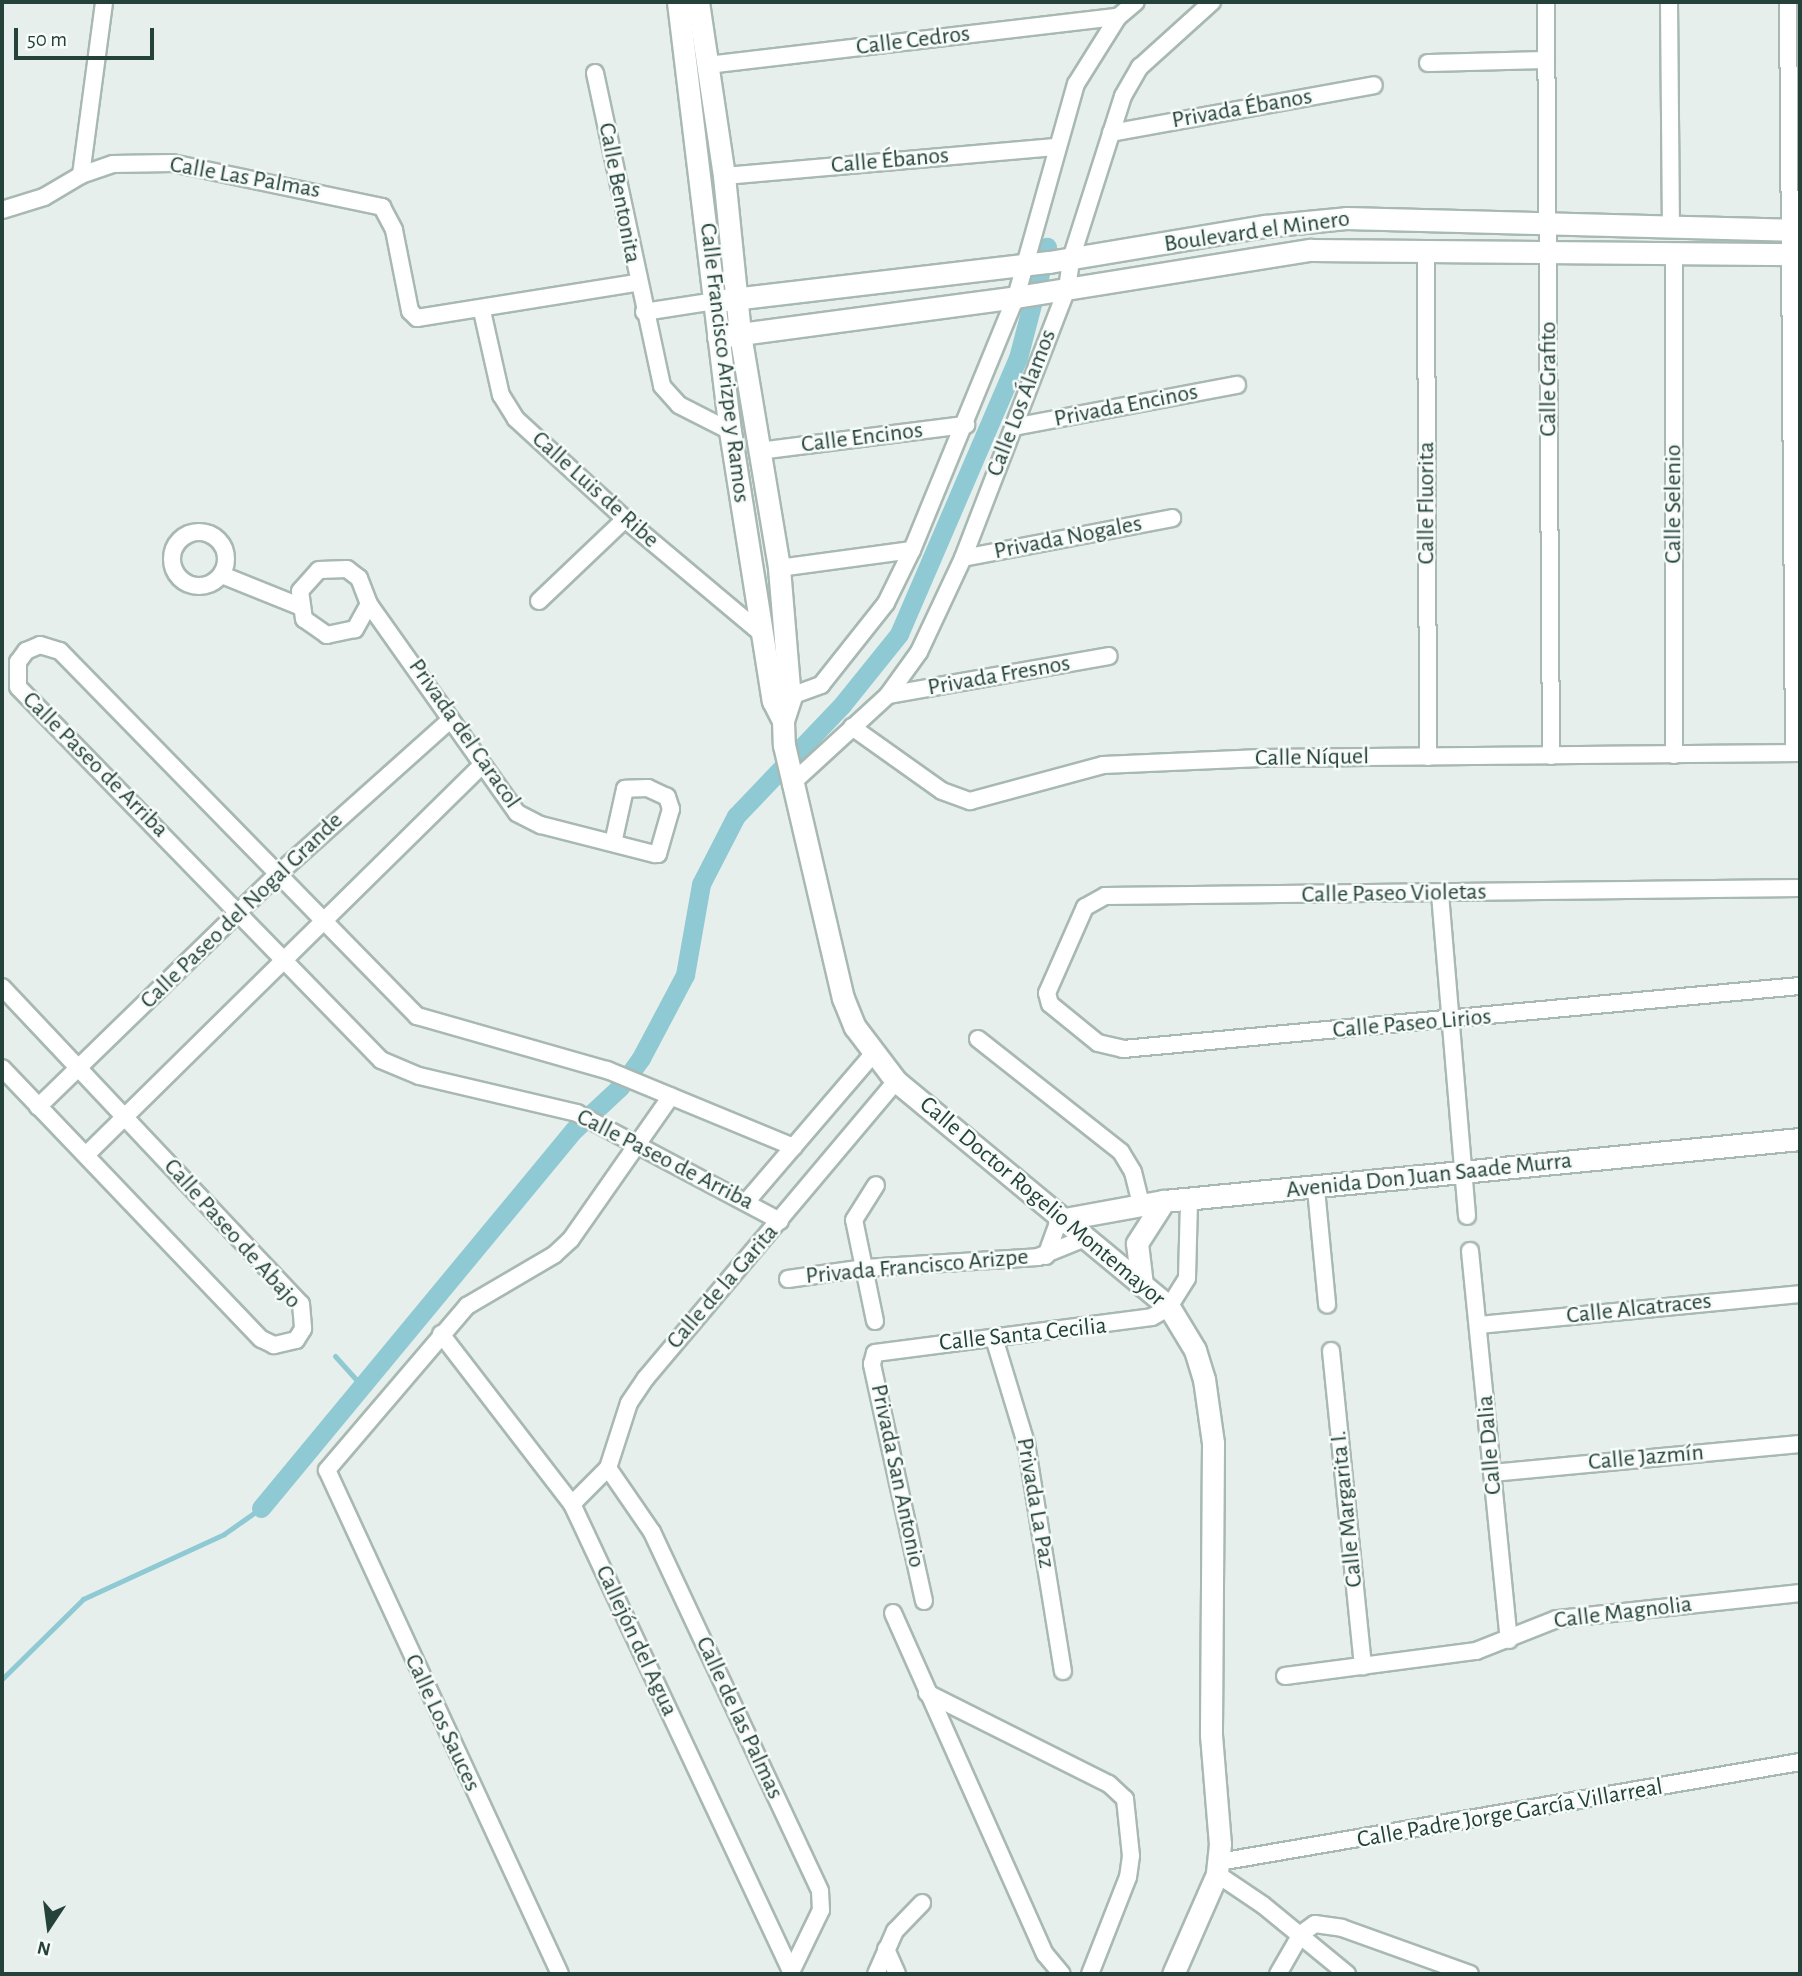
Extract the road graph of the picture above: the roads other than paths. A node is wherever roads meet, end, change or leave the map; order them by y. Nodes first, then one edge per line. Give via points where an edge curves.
1 (104, 2) edge
2 (678, 2) edge
3 (698, 2) edge
4 (1136, 2) edge
5 (1212, 2) edge
6 (1546, 2) edge
7 (1669, 2) edge
8 (1788, 2) edge
9 (1118, 17) junction
10 (1546, 60) junction
11 (1428, 63) dead end
12 (707, 65) junction
13 (595, 73) dead end
14 (1374, 85) dead end
15 (1111, 133) junction
16 (1056, 147) junction
17 (81, 175) junction
18 (724, 176) junction
19 (2, 210) edge
20 (1547, 226) junction
21 (1671, 228) junction
22 (1796, 230) edge
23 (1426, 250) junction
24 (1548, 252) junction
25 (1674, 254) junction
26 (1796, 254) edge
27 (1071, 259) junction
28 (1036, 263) junction
29 (636, 283) junction
30 (1067, 289) junction
31 (1030, 295) junction
32 (739, 298) junction
33 (716, 301) junction
34 (482, 311) junction
35 (644, 312) junction
36 (740, 334) junction
37 (718, 337) junction
38 (1237, 385) dead end
39 (965, 425) junction
40 (1014, 427) junction
41 (730, 431) junction
42 (759, 451) junction
43 (1172, 518) dead end
44 (625, 519) junction
45 (912, 550) junction
46 (963, 558) junction
47 (779, 568) junction
48 (222, 575) dead end
49 (539, 601) dead end
50 (369, 604) junction
51 (299, 606) junction
52 (763, 635) junction
53 (1109, 656) dead end
54 (888, 695) junction
55 (781, 700) junction
56 (450, 720) junction
57 (852, 727) junction
58 (1797, 753) edge
59 (1674, 755) junction
60 (1551, 756) junction
61 (1428, 757) junction
62 (481, 766) junction
63 (789, 779) junction
64 (613, 843) junction
65 (279, 873) junction
66 (1800, 888) edge
67 (1440, 894) junction
68 (240, 912) junction
69 (325, 920) junction
70 (285, 957) junction
71 (1800, 986) edge
72 (2, 987) edge
73 (1047, 993) joint
74 (1449, 1021) junction
75 (978, 1039) dead end
76 (873, 1054) junction
77 (2, 1068) edge
78 (77, 1069) junction
79 (896, 1081) junction
80 (671, 1096) junction
81 (38, 1107) junction
82 (125, 1115) junction
83 (1800, 1139) edge
84 (636, 1143) junction
85 (794, 1147) junction
86 (87, 1154) junction
87 (1462, 1172) junction
88 (876, 1185) dead end
89 (1316, 1189) junction
90 (1189, 1199) junction
91 (747, 1201) junction
92 (1164, 1201) junction
93 (1140, 1204) junction
94 (1467, 1216) dead end
95 (1059, 1220) junction
96 (780, 1221) junction
97 (1083, 1239) junction
98 (1470, 1251) dead end
99 (1046, 1256) junction
100 (865, 1268) junction
101 (788, 1279) dead end
102 (1142, 1285) junction
103 (1800, 1294) edge
104 (1327, 1304) dead end
105 (1169, 1307) junction
106 (874, 1321) dead end
107 (1479, 1325) junction
108 (441, 1334) junction
109 (994, 1338) junction
110 (1331, 1352) dead end
111 (875, 1353) joint
112 (1800, 1444) edge
113 (608, 1468) junction
114 (1492, 1473) junction
115 (572, 1504) junction
116 (1800, 1593) edge
117 (924, 1601) dead end
118 (893, 1614) dead end
119 (1509, 1640) junction
120 (1363, 1666) junction
121 (1063, 1671) dead end
122 (1285, 1676) dead end
123 (927, 1693) junction
124 (1800, 1762) edge
125 (1218, 1868) junction
126 (922, 1903) dead end
127 (1301, 1934) junction
128 (886, 1949) junction
129 (790, 1973) edge
130 (560, 1974) edge
131 (876, 1974) edge
132 (897, 1974) edge
133 (1062, 1974) edge
134 (1090, 1974) edge
135 (1173, 1974) edge
136 (1278, 1974) edge
137 (1347, 1974) edge
138 (1470, 1974) edge

1 - 17 street
2 - 33 street, Calle Francisco Arizpe y Ramos
3 - 12 street, Calle Francisco Arizpe y Ramos
4 - 9 street, Calle Los Álamos
5 - 15 street, Calle Los Álamos via 1140,67 1123,96
6 - 10 street, Calle Grafito
7 - 21 street
8 - 22 street
9 - 12 street, Calle Cedros
9 - 16 street, Calle Los Álamos via 1076,84
10 - 11 street
10 - 20 street, Calle Grafito
12 - 18 street, Calle Francisco Arizpe y Ramos
13 - 29 street, Calle Bentonita
14 - 15 street, Privada Ébanos
15 - 27 street, Calle Los Álamos
16 - 18 street, Calle Ébanos
16 - 28 street, Calle Los Álamos
17 - 19 street, Calle Las Palmas via 44,197
17 - 34 street, Calle Las Palmas via 113,164 172,163 375,203 390,216 413,316
18 - 32 street, Calle Francisco Arizpe y Ramos
20 - 21 street, Boulevard el Minero
20 - 24 street, Calle Grafito
20 - 27 street, Boulevard el Minero via 1346,218 1265,226
21 - 22 street, Boulevard el Minero
22 - 26 street
23 - 24 street, Boulevard el Minero
23 - 30 street, Boulevard el Minero via 1311,250
23 - 61 street, Calle Fluorita
24 - 25 street, Boulevard el Minero
24 - 60 street, Calle Grafito
25 - 26 street, Boulevard el Minero
25 - 59 street, Calle Selenio
26 - 58 street
27 - 28 street, Boulevard el Minero
27 - 30 street, Calle Los Álamos
28 - 31 street, Calle Los Álamos
28 - 32 street, Boulevard el Minero
29 - 34 street
29 - 35 street, Calle Bentonita
30 - 31 street, Boulevard el Minero
30 - 40 street, Calle Los Álamos
31 - 36 street, Boulevard el Minero
31 - 39 street, Calle Los Álamos
32 - 33 street, Boulevard el Minero
32 - 36 street, Calle Francisco Arizpe y Ramos
33 - 35 street
33 - 37 street, Calle Francisco Arizpe y Ramos
34 - 44 street, Calle Luis de Ribe via 507,407
35 - 41 street, Calle Bentonita via 662,386 669,397
36 - 37 street, Boulevard el Minero
36 - 42 street, Calle Francisco Arizpe y Ramos
37 - 41 street, Calle Francisco Arizpe y Ramos
38 - 40 street, Privada Encinos
39 - 42 street, Calle Encinos
39 - 45 street, Calle Los Álamos
40 - 46 street, Calle Los Álamos
41 - 52 street, Calle Francisco Arizpe y Ramos
42 - 47 street, Calle Francisco Arizpe y Ramos
43 - 46 street, Privada Nogales
44 - 49 street
44 - 52 street, Calle Luis de Ribe
45 - 47 street
45 - 55 street, Calle Los Álamos via 886,603 834,672 821,684
46 - 54 street, Calle Los Álamos via 919,652
47 - 55 street, Calle Francisco Arizpe y Ramos
48 - 51 street
50 - 51 street via 355,629 334,635 314,630
50 - 51 street, Privada del Caracol via 359,578 333,567 308,579
50 - 56 street, Privada del Caracol
52 - 55 street, Calle Francisco Arizpe y Ramos
53 - 54 street, Privada Fresnos
54 - 57 street, Calle Los Álamos
55 - 63 street, Calle Francisco Arizpe y Ramos
56 - 62 street, Privada del Caracol
56 - 65 street, Calle Paseo del Nogal Grande
57 - 61 street, Calle Níquel via 943,791 971,801 1104,765
57 - 63 street, Calle Los Álamos
58 - 59 street, Calle Níquel
59 - 60 street, Calle Níquel
60 - 61 street, Calle Níquel
62 - 64 street, Privada del Caracol via 508,803 528,820
62 - 69 street
63 - 76 street, Calle Doctor Rogelio Montemayor via 830,957 855,1027
64 - 64 street, Privada del Caracol via 661,853 670,802 648,788 625,789
65 - 68 street, Calle Paseo del Nogal Grande
65 - 68 street, Calle Paseo de Arriba via 61,651 40,645 26,651 15,670 18,687
65 - 69 street, Calle Paseo de Arriba
66 - 67 street, Calle Paseo Violetas
67 - 73 street, Calle Paseo Violetas via 1105,896 1085,907 1077,920
67 - 74 street
68 - 70 street, Calle Paseo de Arriba
68 - 78 street, Calle Paseo del Nogal Grande
69 - 70 street
69 - 80 street, Calle Paseo de Arriba via 417,1016 607,1070
70 - 82 street
70 - 84 street, Calle Paseo de Arriba via 365,1047 390,1065 577,1113
71 - 74 street, Calle Paseo Lirios
72 - 78 street, Calle Paseo de Abajo
73 - 74 street, Calle Paseo Lirios via 1050,1004 1098,1043 1114,1049
74 - 87 street
75 - 93 street via 1121,1152 1133,1172
76 - 79 street, Calle Doctor Rogelio Montemayor
76 - 85 street, Calle de la Garita
77 - 81 street, Calle Paseo de Abajo
78 - 81 street, Calle Paseo del Nogal Grande
78 - 82 street, Calle Paseo de Abajo
79 - 95 street, Calle Doctor Rogelio Montemayor
79 - 96 street, Calle de la Garita
80 - 84 street
80 - 85 street, Calle Paseo de Arriba
81 - 86 street, Calle Paseo de Abajo
82 - 86 street
82 - 86 street, Calle Paseo de Abajo via 300,1304 303,1329 296,1340 274,1345 261,1339
83 - 87 street, Avenida Don Juan Saade Murra
84 - 91 street, Calle Paseo de Arriba
84 - 108 street via 571,1240 554,1255 467,1306
85 - 91 street, Calle de la Garita
87 - 89 street, Avenida Don Juan Saade Murra
87 - 94 street
88 - 100 street via 854,1220
89 - 90 street, Avenida Don Juan Saade Murra
89 - 104 street
90 - 92 street, Avenida Don Juan Saade Murra
90 - 105 street via 1187,1278
91 - 96 street, Calle Paseo de Arriba
92 - 93 street, Avenida Don Juan Saade Murra
92 - 102 street via 1137,1243
93 - 95 street, Avenida Don Juan Saade Murra
95 - 97 street, Calle Doctor Rogelio Montemayor
95 - 99 street, Privada Francisco Arizpe
96 - 113 street, Calle de la Garita via 646,1378 629,1404
97 - 99 street, Privada Francisco Arizpe
97 - 102 street, Calle Doctor Rogelio Montemayor
98 - 107 street, Calle Dalia
99 - 100 street, Privada Francisco Arizpe
100 - 101 street, Privada Francisco Arizpe
100 - 106 street
102 - 105 street, Calle Doctor Rogelio Montemayor
103 - 107 street, Calle Alcatraces
105 - 109 street, Calle Santa Cecilia via 1122,1324
105 - 125 street, Calle Doctor Rogelio Montemayor via 1189,1339 1204,1379 1213,1443 1211,1735
107 - 114 street, Calle Dalia
108 - 115 street, Callejón del Agua
108 - 130 street, Calle Los Sauces via 327,1470
109 - 111 street, Calle Santa Cecilia
109 - 121 street, Privada La Paz via 1026,1443
110 - 120 street, Calle Margarita I.
111 - 117 street, Privada San Antonio via 872,1364
112 - 114 street, Calle Jazmín
113 - 115 street, Calle de la Garita
113 - 129 street, Calle de las Palmas via 652,1532 820,1891 821,1910
114 - 119 street, Calle Dalia
115 - 129 street, Callejón del Agua
116 - 119 street, Calle Magnolia via 1557,1619
118 - 123 street
119 - 120 street, Calle Magnolia via 1476,1651
120 - 122 street, Calle Magnolia
123 - 133 street via 1045,1954
123 - 134 street via 1108,1784 1125,1799 1131,1845 1128,1877
124 - 125 street, Calle Padre Jorge García Villarreal
125 - 127 street
125 - 135 street
126 - 128 street via 903,1920
127 - 136 street
127 - 137 street
127 - 138 street via 1315,1924 1324,1924
128 - 131 street
128 - 132 street

